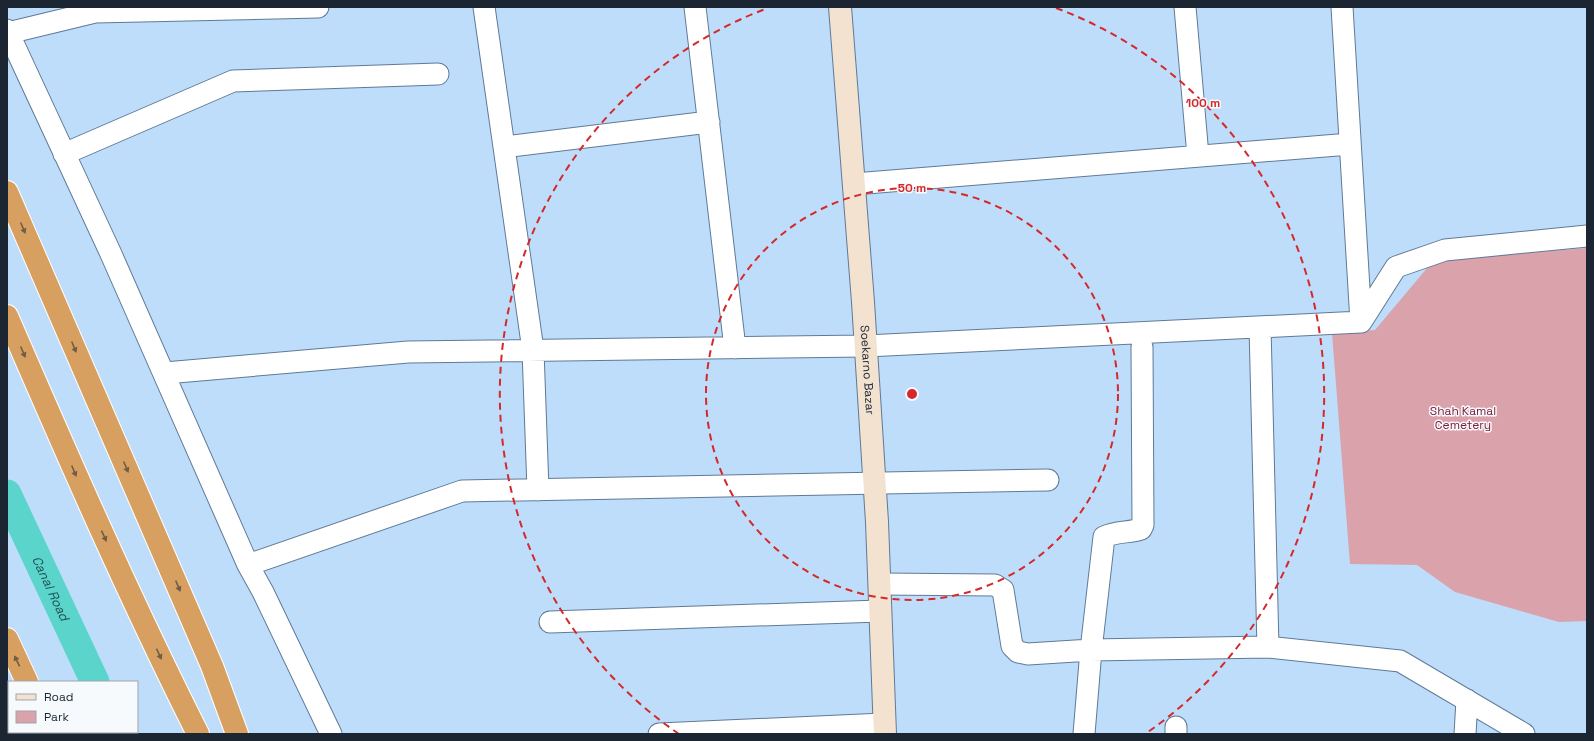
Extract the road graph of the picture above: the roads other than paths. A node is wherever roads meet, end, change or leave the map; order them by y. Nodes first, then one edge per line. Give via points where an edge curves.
1 (318, 7) edge
2 (484, 7) edge
3 (695, 7) edge
4 (840, 7) edge
5 (1185, 7) edge
6 (1342, 7) edge
7 (8, 32) edge
8 (438, 74) dead end
9 (709, 122) junction
10 (1350, 144) junction
11 (504, 147) junction
12 (64, 154) junction
13 (1198, 156) junction
14 (854, 184) junction
15 (7, 192) edge
16 (1587, 236) edge
17 (7, 316) edge
18 (1361, 322) junction
19 (1260, 327) junction
20 (866, 346) junction
21 (735, 348) junction
22 (1142, 348) dead end
23 (533, 350) junction
24 (165, 373) junction
25 (1048, 480) dead end
26 (875, 484) junction
27 (538, 490) junction
28 (248, 565) junction
29 (880, 584) junction
30 (880, 612) junction
31 (550, 622) dead end
32 (7, 640) edge
33 (1268, 647) junction
34 (1091, 650) junction
35 (27, 681) edge
36 (1467, 700) junction
37 (884, 729) edge
38 (198, 734) edge
39 (237, 734) edge
40 (331, 734) edge
41 (659, 734) edge
42 (1084, 734) edge
43 (1465, 734) edge
44 (1524, 734) edge

1 - 7 street via 95,12
2 - 11 street
3 - 9 street
4 - 14 street, Soekarno Bazar
5 - 13 street
6 - 10 street
7 - 12 street
8 - 12 street via 233,81
9 - 11 street
9 - 21 street
10 - 13 street
10 - 18 street
11 - 23 street
12 - 24 street
13 - 14 street
14 - 20 street, Soekarno Bazar
15 -> 39 highway via 212,666
16 - 18 street via 1445,250 1396,267
17 -> 38 highway via 87,501
18 - 19 street
19 - 20 street
19 - 33 street
20 - 21 street
20 - 26 street, Soekarno Bazar
21 - 23 street
22 - 34 street via 1143,524 1136,530 1112,533 1104,537
23 - 24 street via 408,352
23 - 27 street
24 - 28 street
25 - 26 street
26 - 27 street
26 - 29 street, Soekarno Bazar
27 - 28 street via 462,491
28 - 40 street
29 - 30 street, Soekarno Bazar
29 - 34 street via 995,585 1003,590 1012,646 1018,652 1028,654
30 - 31 street
30 - 37 street, Soekarno Bazar
35 -> 32 highway
33 - 34 street
33 - 36 street via 1400,661
34 - 42 street
36 - 43 street
36 - 44 street
37 - 41 street

